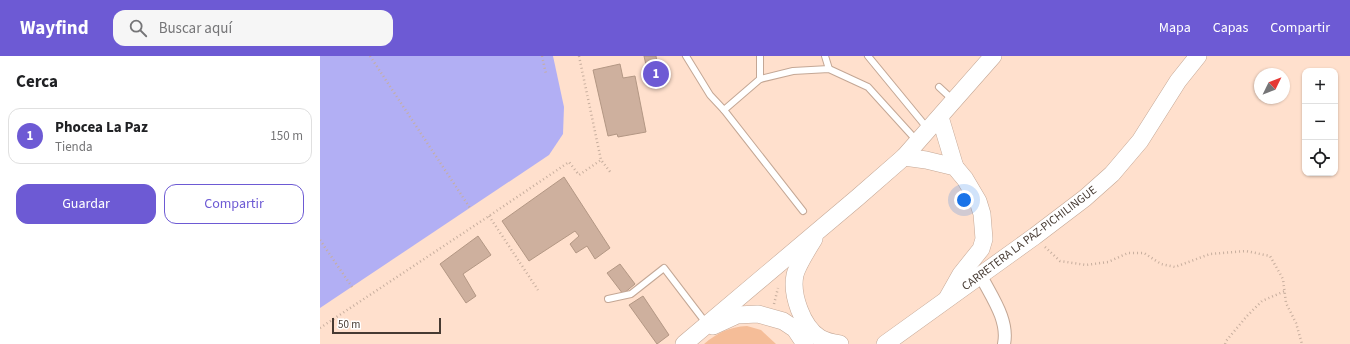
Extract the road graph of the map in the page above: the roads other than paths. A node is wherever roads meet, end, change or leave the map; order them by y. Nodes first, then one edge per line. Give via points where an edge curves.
1 (686, 56) edge
2 (760, 56) edge
3 (825, 56) edge
4 (868, 56) edge
5 (993, 56) edge
6 (1198, 56) edge
7 (829, 70) junction
8 (760, 78) junction
9 (939, 87) dead end
10 (954, 101) junction
11 (724, 110) junction
12 (940, 117) junction
13 (923, 136) junction
14 (904, 157) junction
15 (955, 167) junction
16 (803, 211) dead end
17 (819, 230) junction
18 (981, 276) junction
19 (608, 299) dead end
20 (946, 300) junction
21 (702, 329) junction
22 (888, 343) edge
23 (684, 344) edge
24 (805, 344) edge
25 (840, 344) edge
26 (873, 344) edge
27 (1004, 344) edge

1 - 11 lane via 710,95
2 - 8 lane
3 - 7 lane
4 - 13 lane
5 - 10 main road
6 - 18 main road, CARRETERA LA PAZ-PICHILINGUE via 1178,81 1140,141 1112,174 1085,198
7 - 8 lane via 793,71
7 - 13 lane via 868,87
8 - 11 lane
9 - 10 lane
10 - 12 main road
11 - 16 lane
12 - 13 main road
12 - 15 main road
13 - 14 main road
14 - 15 main road
14 - 17 main road
15 - 20 main road via 978,201 984,239 981,250 961,274
17 - 21 main road
17 - 25 main road via 795,274 798,309 805,324 820,338
18 - 20 main road, CARRETERA LA PAZ-PICHILINGUE
18 - 27 street via 1002,317 1006,336
19 - 21 lane via 631,294 664,268
20 - 22 main road, CARRETERA LA PAZ-PICHILINGUE
21 - 23 main road
21 - 24 main road via 737,315 758,314 783,321 795,329
22 - 26 main road

